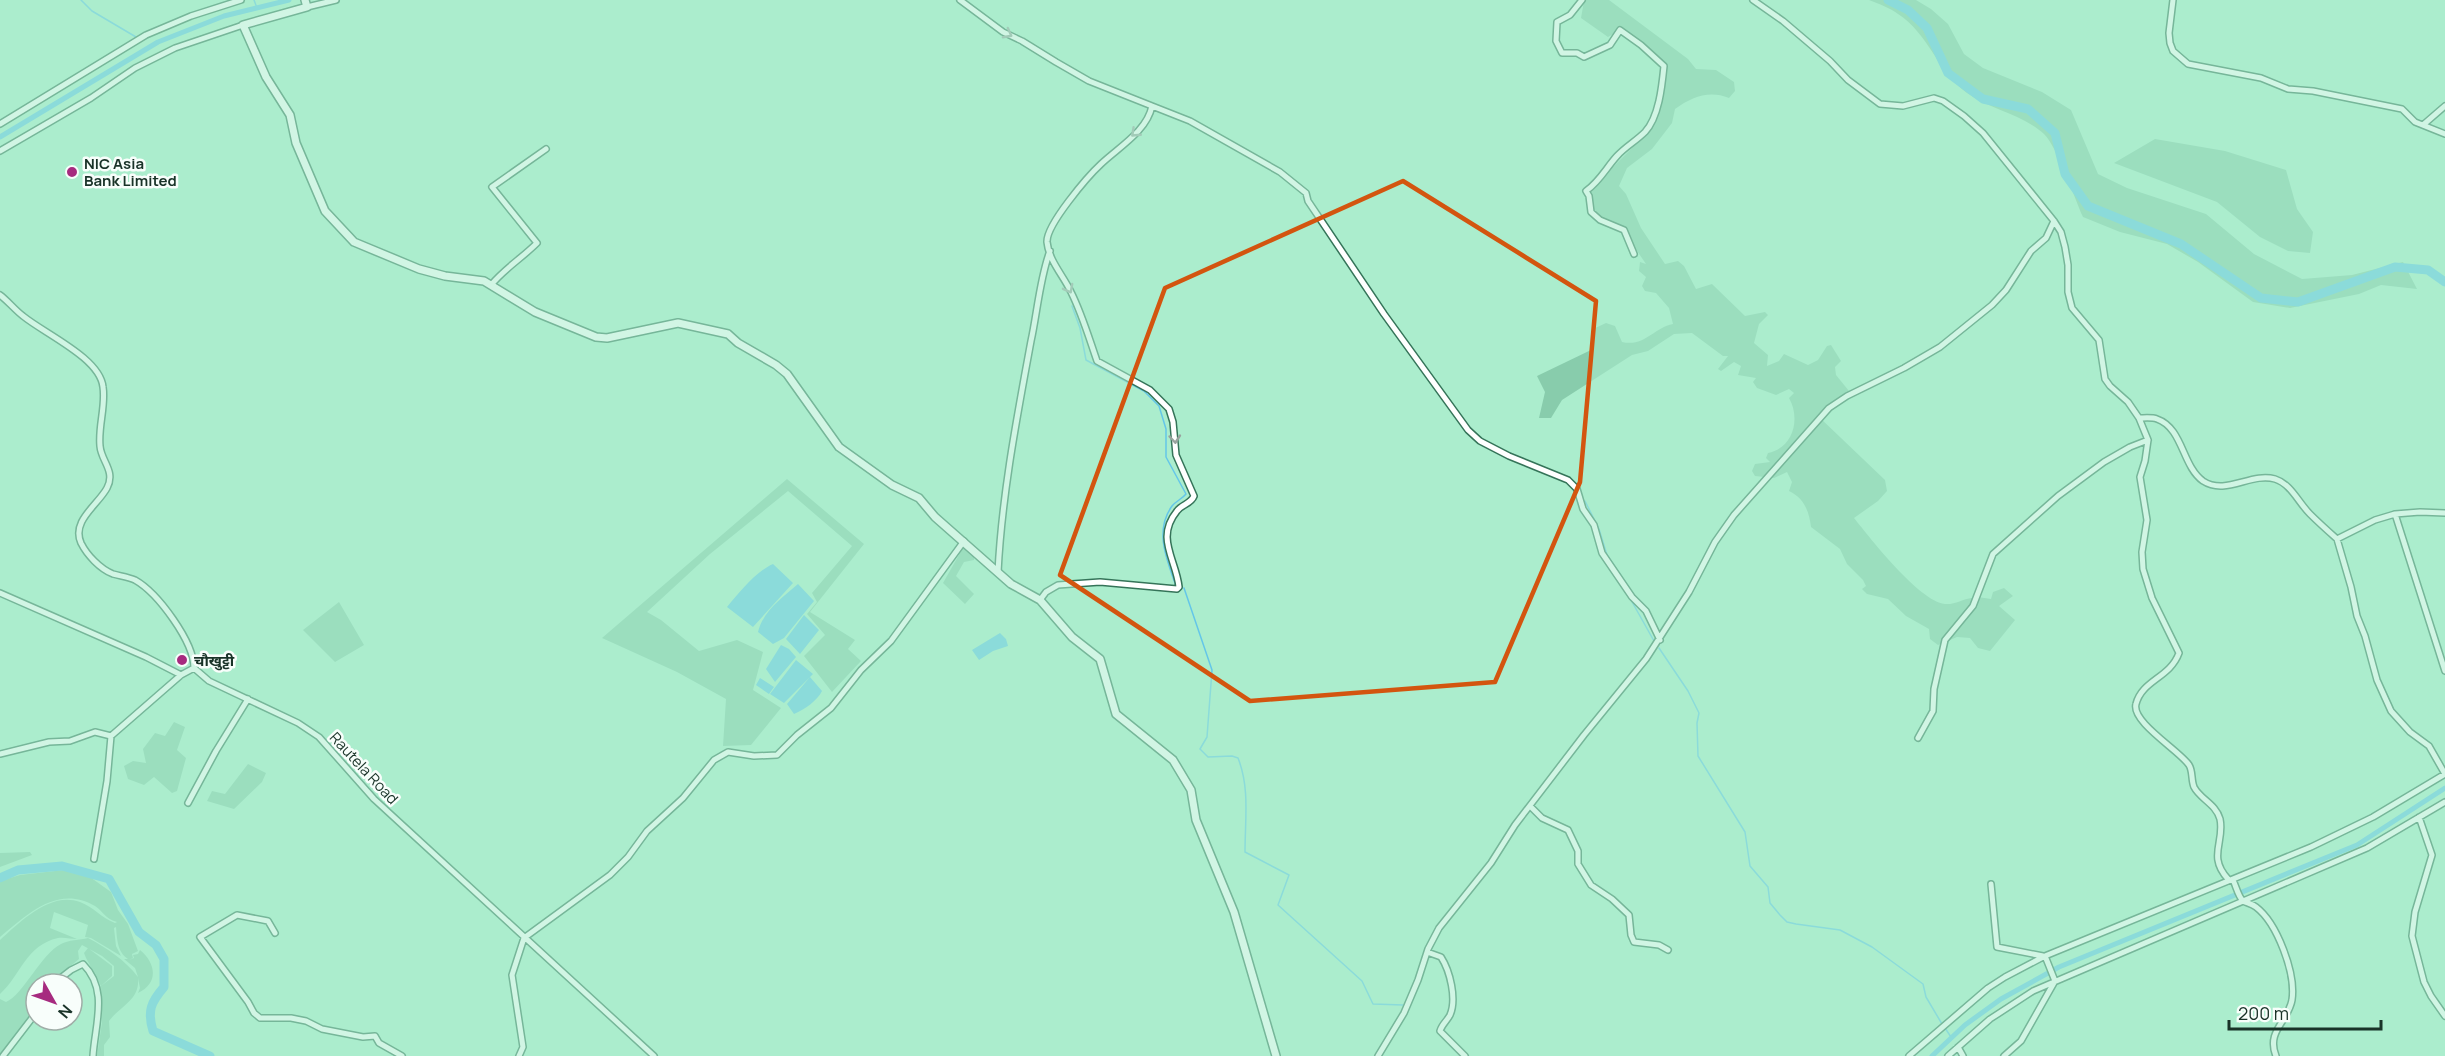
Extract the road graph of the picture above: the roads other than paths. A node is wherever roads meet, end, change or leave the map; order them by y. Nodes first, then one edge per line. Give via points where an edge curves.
1 (242, 0) edge
2 (336, 0) edge
3 (960, 0) edge
4 (1582, 0) edge
5 (1753, 0) edge
6 (2173, 0) edge
7 (306, 3) edge
8 (243, 25) junction
9 (1152, 106) junction
10 (2445, 106) edge
11 (0, 124) edge
12 (2423, 125) junction
13 (2445, 134) edge
14 (546, 149) dead end
15 (0, 151) edge
16 (2054, 221) junction
17 (1050, 251) junction
18 (1634, 254) dead end
19 (491, 285) junction
20 (0, 295) edge
21 (2139, 418) junction
22 (2148, 440) junction
23 (2445, 513) edge
24 (2395, 514) junction
25 (2337, 539) junction
26 (964, 541) junction
27 (998, 572) junction
28 (0, 594) edge
29 (1040, 600) junction
30 (1660, 640) junction
31 (194, 668) junction
32 (2445, 671) edge
33 (181, 675) junction
34 (249, 699) junction
35 (111, 736) junction
36 (1918, 738) dead end
37 (0, 754) edge
38 (2445, 774) edge
39 (2445, 802) edge
40 (188, 803) dead end
41 (1530, 806) junction
42 (2419, 817) junction
43 (94, 858) dead end
44 (2230, 880) junction
45 (1991, 884) dead end
46 (2243, 900) junction
47 (275, 933) dead end
48 (524, 938) junction
49 (1668, 950) dead end
50 (1427, 952) junction
51 (2046, 958) junction
52 (68, 972) edge
53 (2054, 978) junction
54 (2445, 1016) edge
55 (24, 1028) edge
56 (1958, 1047) junction
57 (3, 1056) edge
58 (93, 1056) edge
59 (402, 1056) edge
60 (519, 1056) edge
61 (654, 1056) edge
62 (1276, 1056) edge
63 (1378, 1056) edge
64 (1465, 1056) edge
65 (1909, 1056) edge
66 (1948, 1056) edge
67 (1963, 1056) edge
68 (2004, 1056) edge
69 (2276, 1056) edge

1 - 11 street via 146,35
2 - 7 street
3 -> 9 street via 1003,32 1089,81
4 - 18 street via 1570,15 1557,22 1556,41 1562,53 1584,57 1610,45 1620,30 1664,66 1652,121 1646,131 1586,191 1591,212 1624,230
5 - 16 street via 1880,105 1903,106 1934,98 1964,116 1983,133
6 - 12 street via 2170,43 2188,64 2261,78 2288,89 2402,109
7 - 8 street
8 - 15 street via 175,48 145,63
8 - 19 street via 266,77 290,115 296,143 325,211 354,242 419,269
9 -> 17 street via 1141,128 1100,165 1056,221 1047,235
9 - 30 street via 1228,142 1280,172 1306,193 1384,314 1468,430 1480,441 1568,480 1577,489 1602,553 1646,611
10 - 12 street
12 - 13 street
14 - 19 street via 492,187 537,243
16 - 21 street via 2065,248 2072,308 2098,340 2105,379
16 - 30 street via 2046,238 2031,251 1992,305 1940,347 1829,408 1734,515
17 - 27 street via 1008,476
17 -> 29 street via 1071,291 1097,361 1150,390 1169,409 1176,455 1194,496 1178,510 1166,541 1179,582 1177,589 1131,583 1068,584 1052,588
19 - 26 street via 535,312 596,337 678,323 728,334 787,374 839,447 892,485 919,498
20 - 31 street via 89,362 99,374 104,403 100,448 110,479 82,522 80,541 100,566 136,580 165,610 189,645
21 - 22 street
21 - 25 street via 2158,419 2171,428 2203,481 2218,486 2272,478 2286,484 2308,513
22 - 36 street via 2104,462 2058,496 1993,554 1973,606 1945,640 1933,711
22 - 44 street via 2140,477 2147,520 2142,552 2144,569 2152,598 2179,653 2170,670 2146,688 2135,705 2136,711 2188,764 2195,788 2216,809 2220,818 2220,871
23 - 24 street
24 - 25 street
24 - 32 street
25 - 38 street via 2377,680 2391,711 2429,746
26 - 27 street
26 - 48 street via 891,641 825,713 777,754 728,752 714,760 610,875
27 - 29 street
28 - 33 street
29 - 62 street via 1072,637 1100,658 1116,714 1173,760 1191,790 1196,820 1234,912
30 - 41 street
31 - 33 street
31 - 34 street, Rautela Road via 208,681
33 - 35 street
34 - 40 street
34 - 48 street, Rautela Road via 319,737 374,799
35 - 37 street via 95,732 70,741
35 - 43 street
38 - 44 street via 2373,817
39 - 42 street
41 - 49 street via 1542,818 1568,830 1578,851 1578,864 1591,885 1629,915 1634,942
41 - 50 street via 1439,928
42 - 46 street via 2367,848
42 - 54 street via 2432,855 2412,936 2424,982
44 - 46 street
44 - 51 street
45 - 51 street via 1997,947
46 - 53 street
46 - 69 street via 2255,906 2280,937 2289,971 2293,998 2273,1041
47 - 59 street via 268,921 237,915 200,937 260,1018 291,1018 322,1029 375,1036 379,1043
48 - 60 street via 512,975 523,1047
48 - 61 street, Rautela Road
50 - 63 street via 1404,1013
50 - 64 street via 1441,957 1449,975 1453,1003 1440,1032
51 - 53 street
51 - 65 street via 1988,988
52 - 58 street via 83,964 99,993
53 - 56 street via 1990,1019
53 - 68 street via 2021,1041
55 - 57 street
56 - 66 street
56 - 67 street

